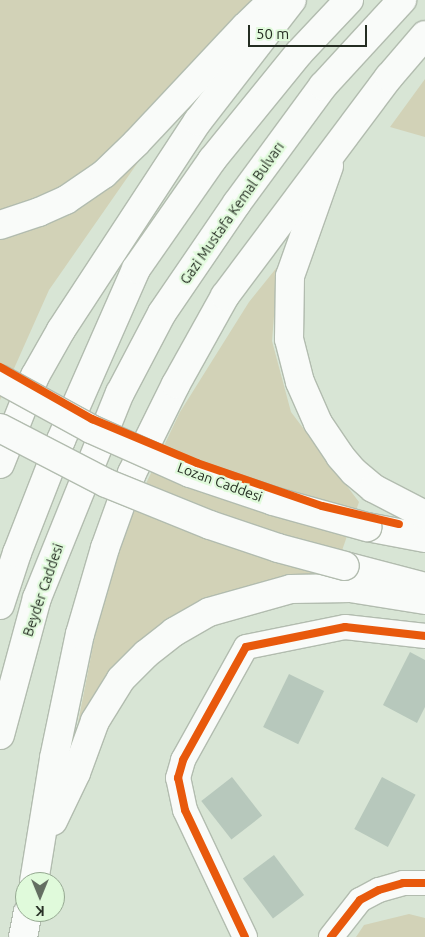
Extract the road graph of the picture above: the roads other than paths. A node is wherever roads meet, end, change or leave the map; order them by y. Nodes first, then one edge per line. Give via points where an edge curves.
1 (273, 0) edge
2 (292, 0) edge
3 (349, 0) edge
4 (402, 0) edge
5 (425, 35) edge
6 (334, 149) junction
7 (0, 225) edge
8 (0, 379) edge
9 (0, 428) edge
10 (96, 448) joint
11 (0, 464) edge
12 (425, 515) edge
13 (425, 538) edge
14 (425, 587) edge
15 (425, 600) edge
16 (0, 605) edge
17 (425, 636) edge
18 (0, 735) edge
19 (39, 852) junction
20 (36, 872) edge
21 (425, 883) edge
22 (26, 922) edge
23 (23, 937) edge
24 (245, 937) edge
25 (331, 937) edge

1 - 7 main road via 136,143 88,186 39,212
2 - 11 main road via 198,121 61,330 35,376
3 - 16 main road via 300,53 212,160 136,270 61,440
4 - 10 main road, Gazi Mustafa Kemal Bulvarı via 323,86 237,203 162,313 120,392
5 - 6 main road
6 - 12 main road via 317,206 303,235 290,276 289,339 300,382 318,423 340,456 373,488
6 - 19 main road via 225,296 132,473 105,548 80,634 54,758
8 - 13 main road, Lozan Caddesi, bridge via 91,429 190,473 273,501 367,527
9 - 14 main road, bridge via 106,482 210,525 278,548
10 - 18 main road, Beyder Caddesi via 37,598
15 - 19 main road via 350,588 291,589 209,612 174,632 121,679 95,722 76,773
17 - 24 street via 345,627 246,647 183,760 178,778 186,810
19 - 20 main road
21 - 25 street via 403,883 360,900
22 - 23 main road

